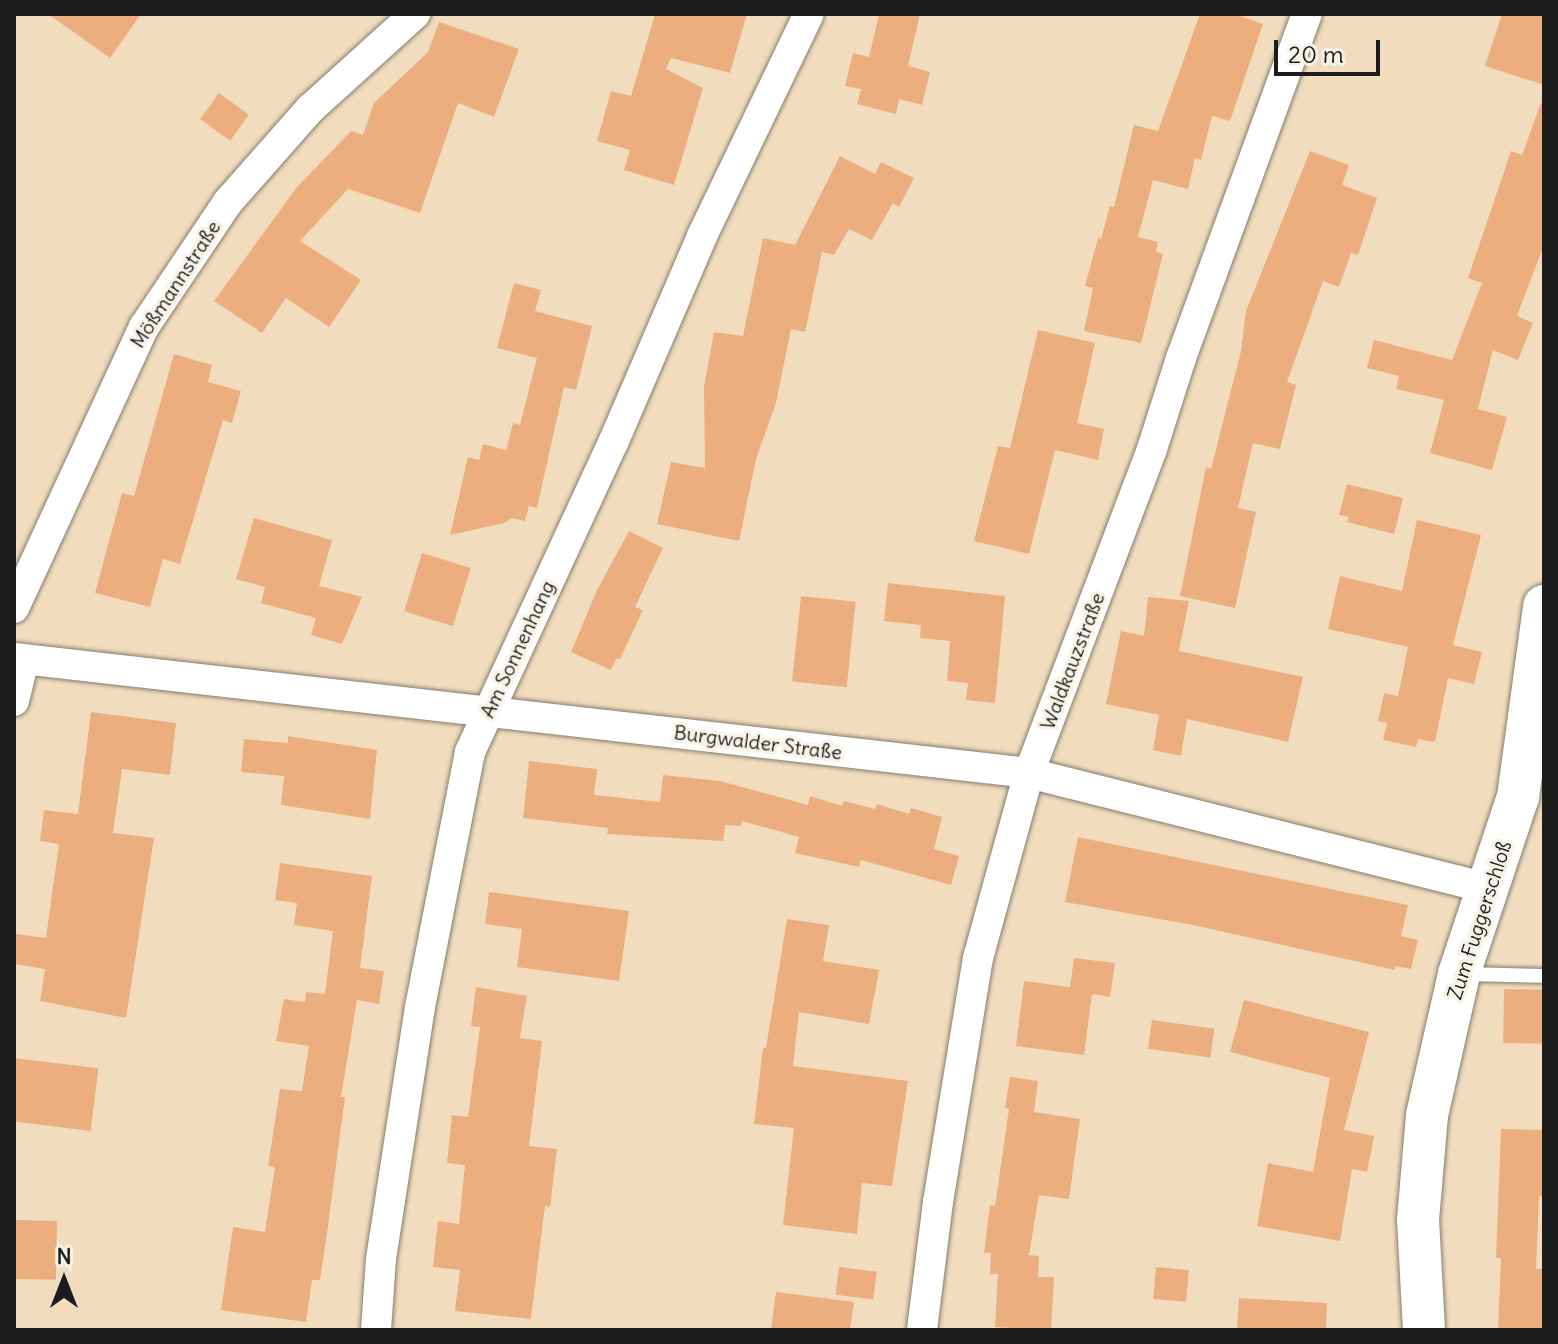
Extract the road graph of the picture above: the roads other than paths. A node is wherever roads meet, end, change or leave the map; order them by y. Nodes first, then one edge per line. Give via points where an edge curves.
1 (415, 14) edge
2 (809, 14) edge
3 (1307, 14) edge
4 (1544, 606) edge
5 (14, 608) edge
6 (19, 659) edge
7 (14, 701) edge
8 (488, 710) junction
9 (1029, 773) junction
10 (1531, 798) edge
11 (1490, 889) junction
12 (1459, 974) junction
13 (1544, 976) edge
14 (376, 1330) edge
15 (922, 1330) edge
16 (1424, 1330) edge

1 - 5 street, Mößmannstraße via 310,109 228,202 144,327
2 - 8 street, Am Sonnenhang via 702,236 613,443
3 - 9 street, Waldkauzstraße via 1148,461
4 - 10 street, Zum Fuggerschloß
6 - 7 street
6 - 8 street, Burgwalder Straße
8 - 9 street, Burgwalder Straße
8 - 14 street, Am Sonnenhang via 470,752 437,912 381,1259
9 - 11 street, Burgwalder Straße
9 - 15 street, Waldkauzstraße via 978,958
10 - 11 street, Zum Fuggerschloß
11 - 12 street, Zum Fuggerschloß
12 - 13 lane
12 - 16 street, Zum Fuggerschloß via 1427,1115 1418,1220

